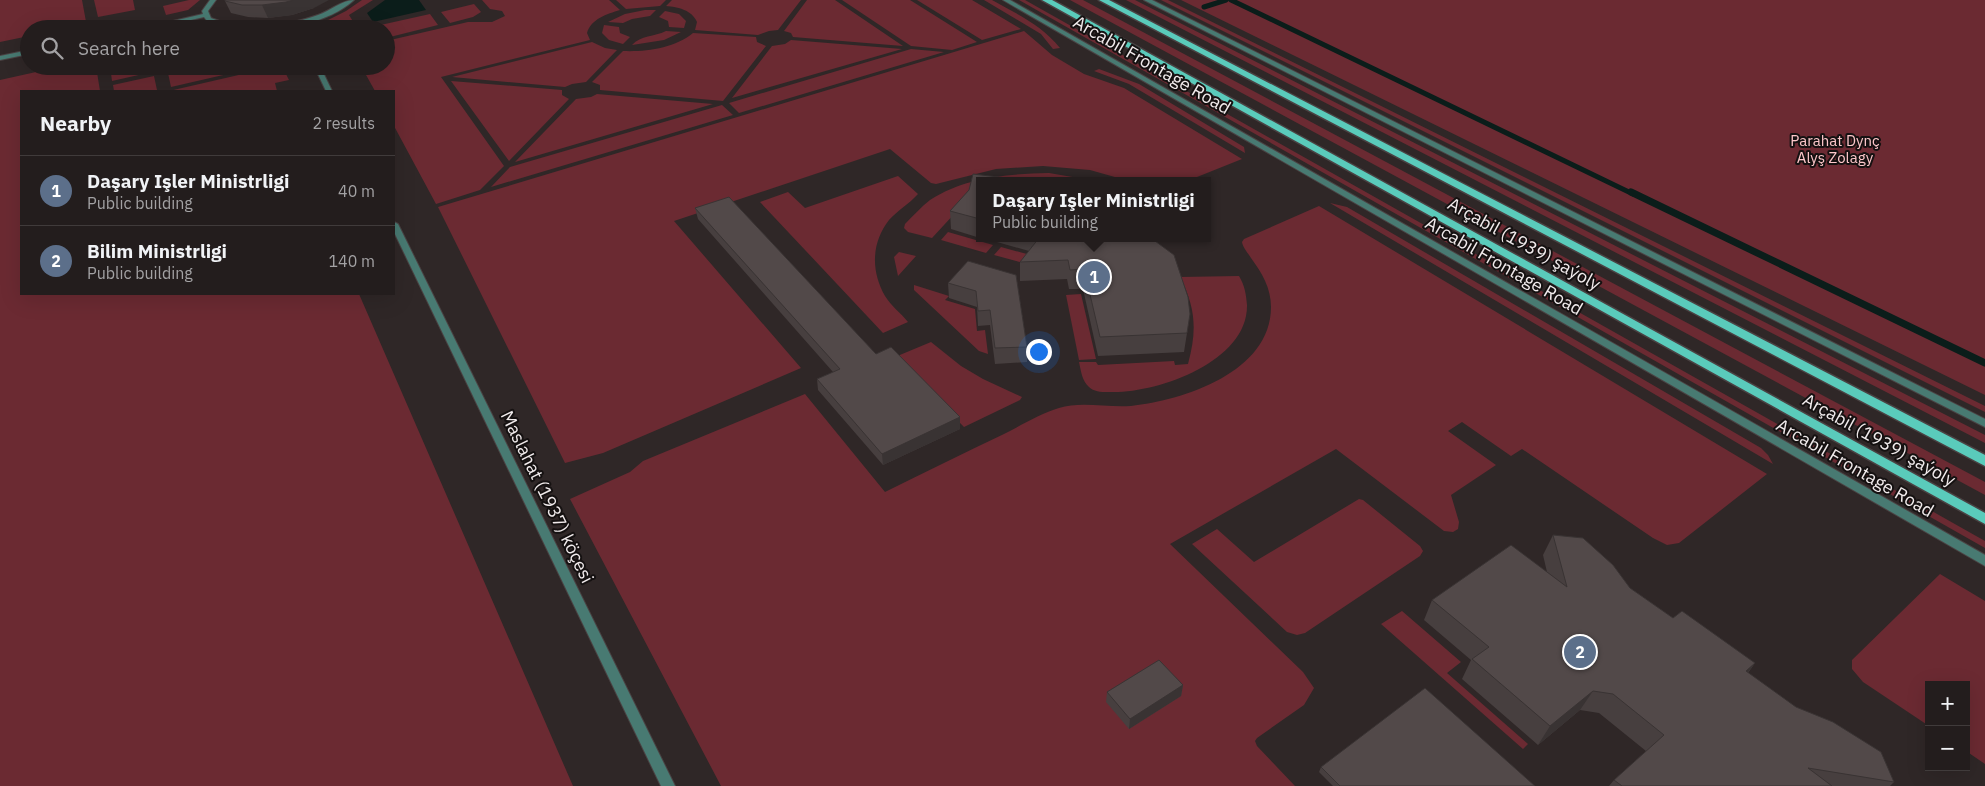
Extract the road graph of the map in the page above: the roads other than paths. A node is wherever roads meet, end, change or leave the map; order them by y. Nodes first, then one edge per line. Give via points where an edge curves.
1 (213, 0) edge
2 (350, 0) edge
3 (1006, 0) edge
4 (1046, 0) edge
5 (1103, 0) edge
6 (1147, 0) edge
7 (206, 16) junction
8 (186, 20) edge
9 (211, 20) edge
10 (311, 20) edge
11 (20, 54) edge
12 (0, 58) edge
13 (321, 75) edge
14 (329, 90) edge
15 (395, 226) edge
16 (1985, 423) edge
17 (1985, 461) edge
18 (1985, 519) edge
19 (1985, 561) edge
20 (668, 786) edge

1 - 7 street via 207,6
2 - 10 street
3 - 19 street, Arcabil Frontage Road
4 - 18 main road, Arçabil (1939) şaýoly
5 - 17 main road, Arçabil (1939) şaýoly
6 - 16 street
7 - 8 street
7 - 9 street
11 - 12 street
13 - 14 street
15 - 20 street, Maslahat (1937) köçesi

